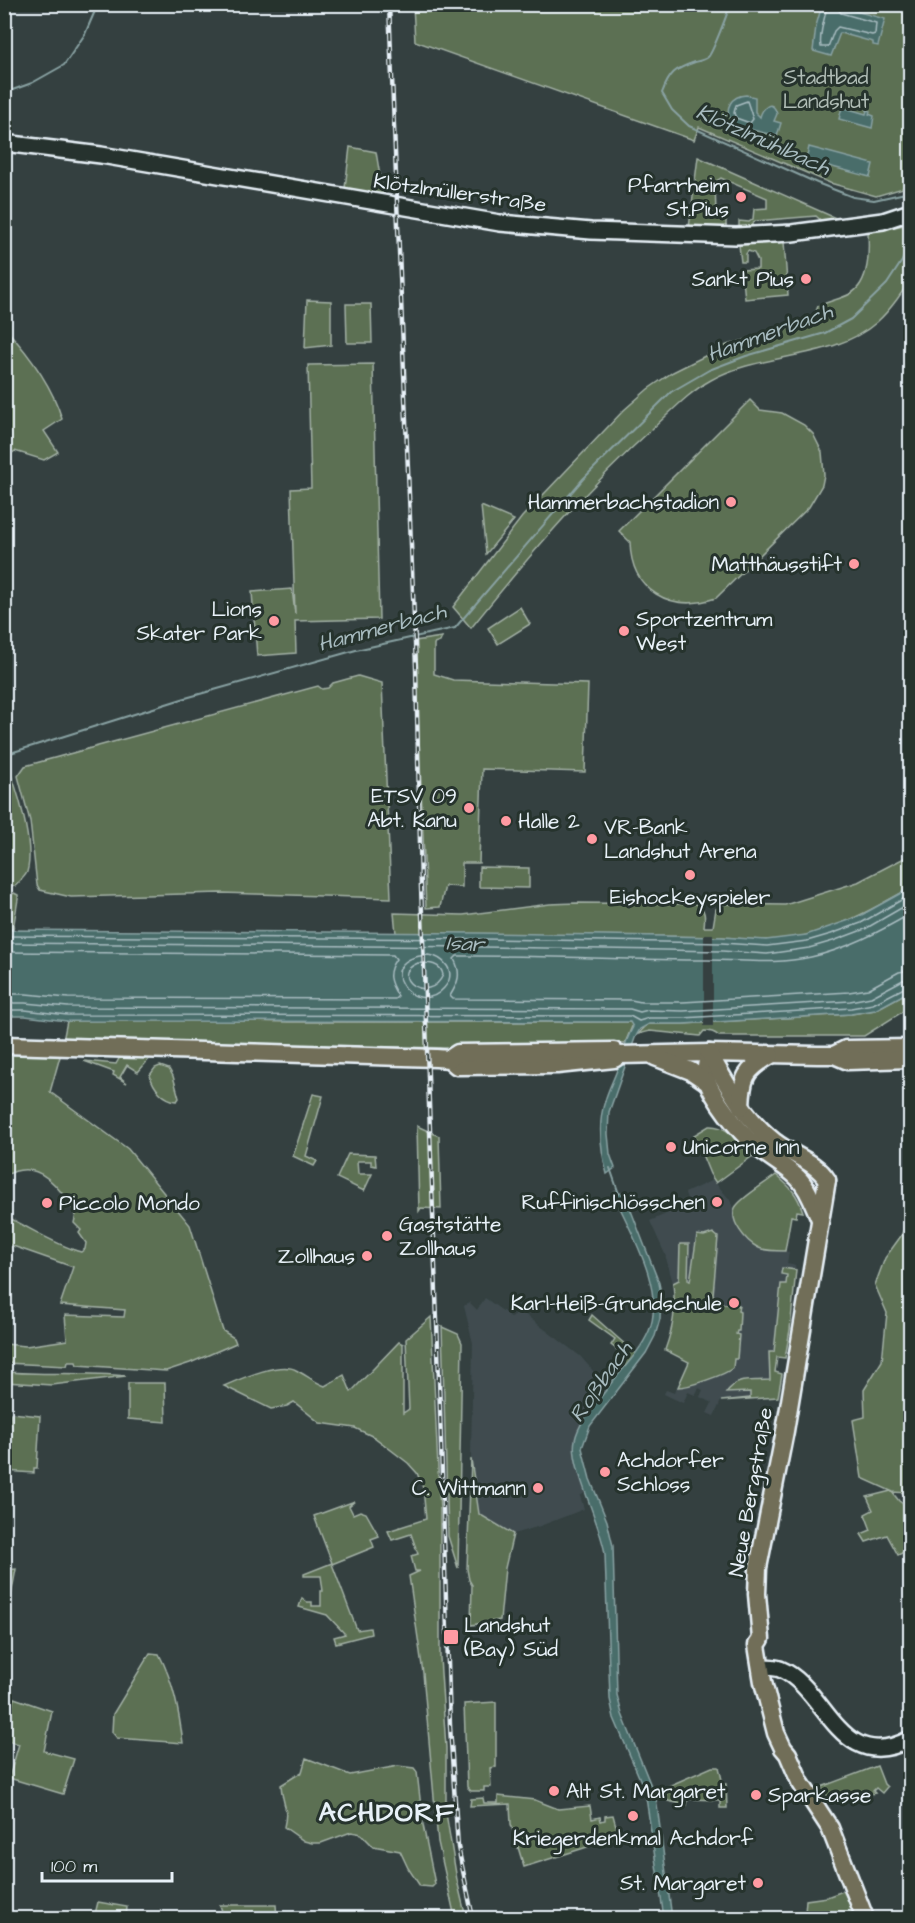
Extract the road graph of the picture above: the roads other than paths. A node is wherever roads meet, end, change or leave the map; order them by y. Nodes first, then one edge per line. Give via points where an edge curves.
1 (4, 143) edge
2 (910, 213) edge
3 (4, 1046) edge
4 (910, 1048) edge
5 (709, 1053) junction
6 (646, 1054) junction
7 (771, 1055) junction
8 (834, 1055) junction
9 (910, 1059) edge
10 (707, 1082) junction
11 (741, 1107) junction
12 (775, 1161) junction
13 (827, 1180) junction
14 (820, 1219) junction
15 (766, 1667) junction
16 (910, 1739) edge
17 (865, 1918) edge

1 - 2 street, Klötzlmüllerstraße via 101,155 489,221 591,231 736,236 792,233
3 - 6 main road via 449,1059 458,1053 480,1052 612,1049 620,1054
4 - 8 main road via 846,1049
5 - 6 main road
5 - 7 main road
5 - 10 main road
5 - 11 main road
6 - 10 main road via 691,1071
7 - 8 main road
7 - 11 main road via 747,1072
8 - 9 main road via 848,1061
10 - 12 main road via 742,1134
11 - 13 main road via 774,1142 819,1169
12 - 13 main road
12 - 14 main road via 806,1188
13 - 14 main road, Neue Bergstraße
14 - 15 main road, Neue Bergstraße via 758,1569 757,1594
15 - 16 street via 779,1668 791,1675 836,1727 857,1743 889,1747
15 - 17 main road, Neue Bergstraße via 788,1754 800,1782 830,1828

